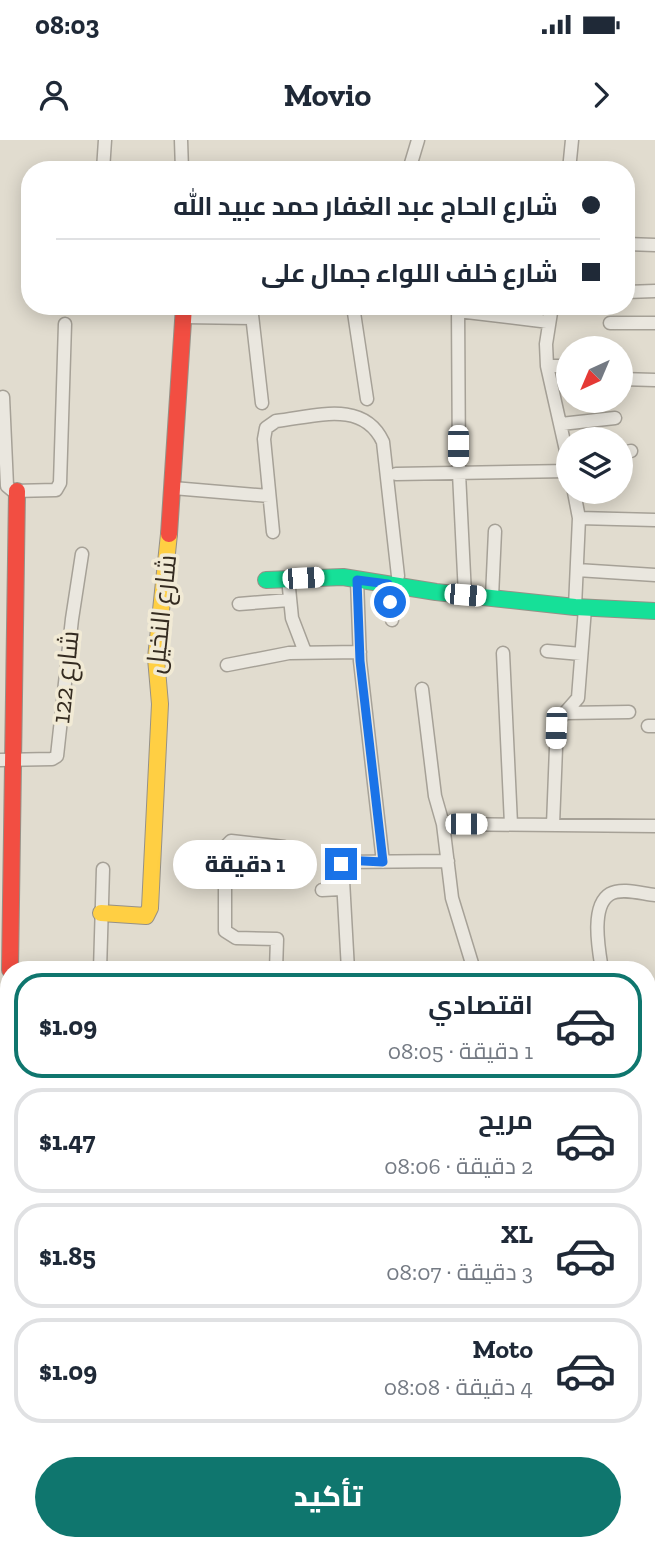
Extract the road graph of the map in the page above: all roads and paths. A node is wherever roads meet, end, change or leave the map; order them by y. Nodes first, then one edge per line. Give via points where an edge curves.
1 (98, 140) edge
2 (105, 140) edge
3 (181, 140) edge
4 (418, 140) edge
5 (572, 140) edge
6 (104, 161) edge
7 (182, 161) edge
8 (412, 161) edge
9 (570, 161) edge
10 (635, 244) edge
11 (655, 245) edge
12 (655, 291) edge
13 (635, 292) edge
14 (184, 315) edge
15 (251, 315) edge
16 (354, 315) edge
17 (458, 315) edge
18 (500, 315) edge
19 (550, 315) edge
20 (549, 322) junction
21 (610, 323) dead end
22 (655, 323) edge
23 (65, 324) dead end
24 (547, 366) junction
25 (556, 366) edge
26 (634, 379) edge
27 (655, 380) edge
28 (3, 397) dead end
29 (367, 398) dead end
30 (262, 403) dead end
31 (615, 418) dead end
32 (561, 424) junction
33 (562, 427) edge
34 (556, 471) edge
35 (458, 473) junction
36 (396, 474) dead end
37 (173, 488) junction
38 (17, 491) junction
39 (269, 496) junction
40 (576, 504) edge
41 (579, 518) junction
42 (655, 520) edge
43 (273, 531) dead end
44 (495, 531) dead end
45 (82, 554) dead end
46 (577, 570) junction
47 (655, 575) edge
48 (288, 578) junction
49 (267, 580) dead end
50 (357, 580) junction
51 (393, 580) junction
52 (465, 595) junction
53 (492, 597) junction
54 (289, 600) junction
55 (239, 604) dead end
56 (8, 605) edge
57 (580, 608) junction
58 (655, 611) edge
59 (392, 620) dead end
60 (547, 651) dead end
61 (305, 652) junction
62 (360, 652) junction
63 (503, 653) dead end
64 (581, 654) junction
65 (227, 665) dead end
66 (422, 689) dead end
67 (629, 712) dead end
68 (566, 713) junction
69 (6, 760) edge
70 (443, 824) junction
71 (511, 824) junction
72 (553, 825) junction
73 (655, 826) edge
74 (284, 847) dead end
75 (448, 861) junction
76 (383, 862) junction
77 (103, 869) dead end
78 (341, 889) junction
79 (322, 890) dead end
80 (655, 895) edge
81 (101, 913) junction
82 (10, 961) edge
83 (100, 961) edge
84 (276, 961) edge
85 (347, 961) edge
86 (471, 961) edge
87 (601, 961) edge

1 - 2 street
2 - 6 street
3 - 7 street
4 - 8 street
5 - 9 street
10 - 11 street
12 - 13 street
14 - 37 street, شارع النخيل
15 - 30 street
16 - 29 street
17 - 35 street
18 - 20 street
19 - 20 street
20 - 24 street
21 - 22 street
23 - 38 street via 61,483 53,491
24 - 25 street
24 - 32 street
26 - 27 street
28 - 38 street via 7,483
31 - 32 street
32 - 33 street
34 - 35 street
35 - 36 street
35 - 52 street
37 - 39 street
37 - 81 street, شارع النخيل via 153,667 160,704 150,908 146,916
38 - 56 street
39 - 43 street
39 - 51 street via 264,439 271,424 342,414 362,417 383,442
40 - 41 street
41 - 42 street
41 - 46 street
44 - 53 street
45 - 69 street, شارع 122 via 57,756
46 - 47 street
46 - 57 street
48 - 49 street
48 - 50 street
48 - 54 street
50 - 51 street
50 - 62 street
51 - 52 street
51 - 59 street
52 - 53 street
53 - 57 street
54 - 55 street
54 - 61 street
56 - 69 street
57 - 58 street
57 - 64 street
60 - 64 street
61 - 62 street
61 - 65 street
62 - 76 street
63 - 71 street
64 - 68 street via 578,698
66 - 70 street via 435,796
67 - 68 street
68 - 72 street via 556,722
69 - 82 street
70 - 71 street
70 - 75 street
71 - 72 street
72 - 73 street
74 - 84 street via 232,841 225,847 225,931 236,938 277,939
75 - 76 street
75 - 86 street via 452,898
76 - 78 street via 343,861
77 - 81 street
78 - 79 street
78 - 85 street
80 - 87 street via 619,892 603,902 599,920
81 - 83 street

